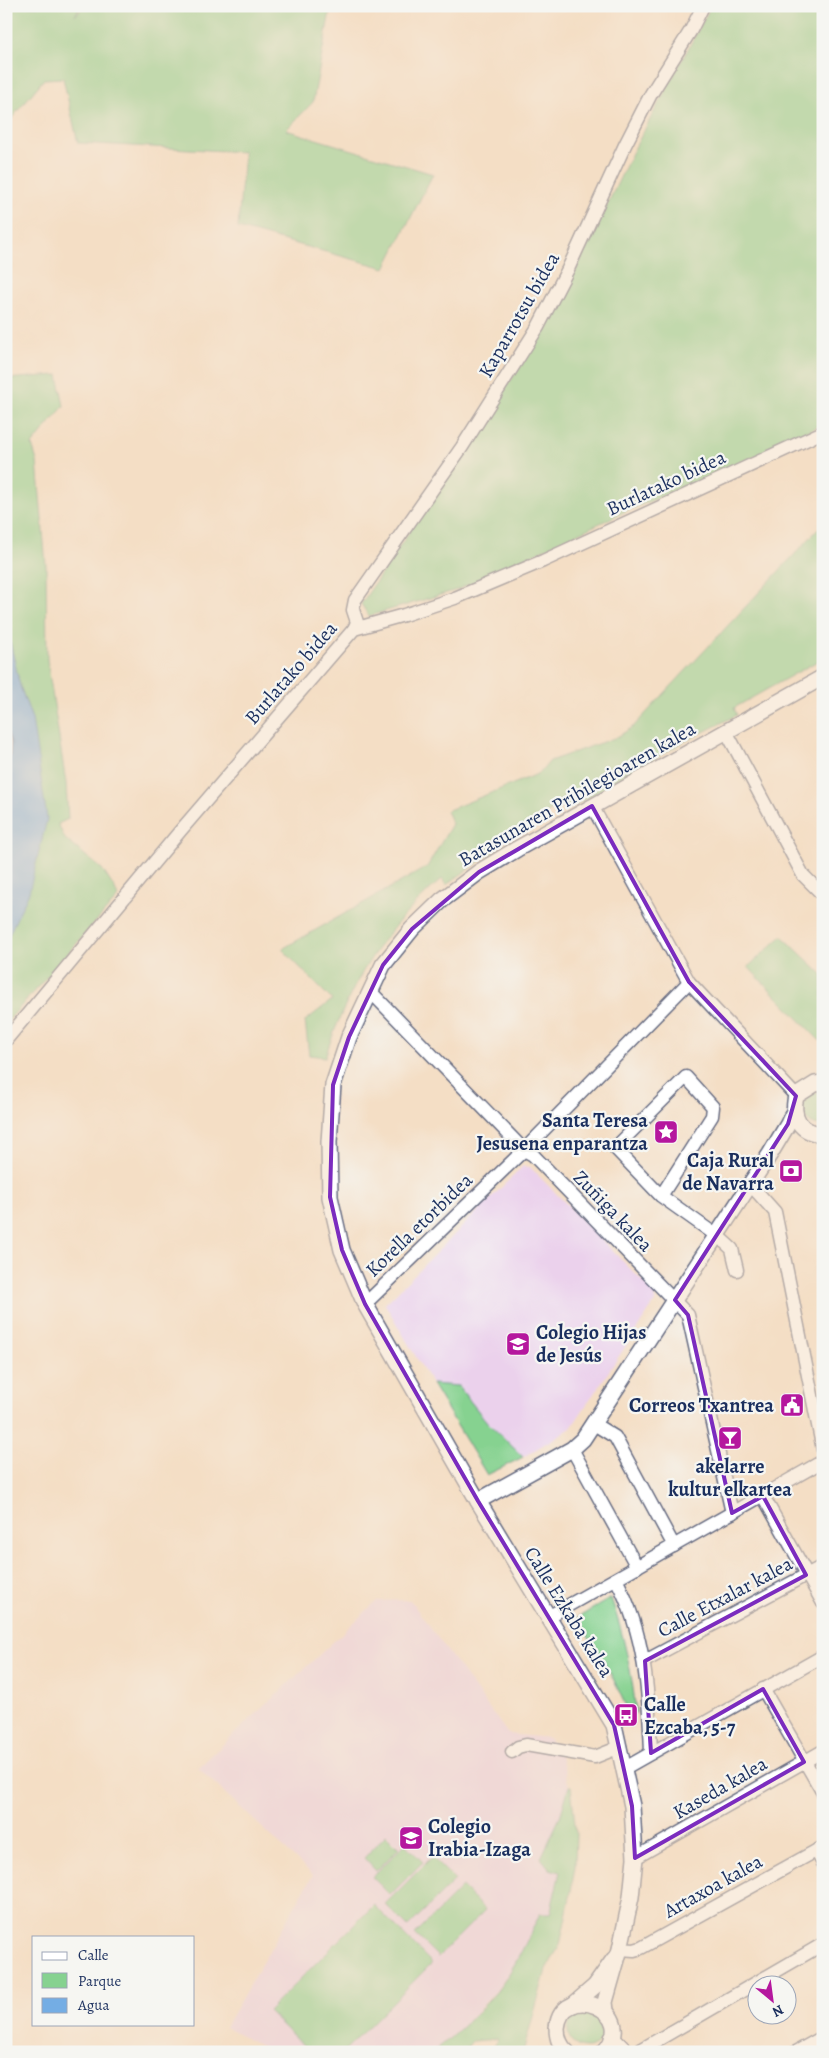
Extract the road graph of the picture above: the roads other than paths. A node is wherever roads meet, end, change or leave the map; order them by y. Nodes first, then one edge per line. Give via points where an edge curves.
1 (703, 6) edge
2 (823, 432) edge
3 (354, 629) junction
4 (823, 677) edge
5 (726, 731) junction
6 (592, 806) junction
7 (823, 894) edge
8 (689, 982) junction
9 (370, 990) junction
10 (6, 1040) edge
11 (823, 1083) edge
12 (795, 1103) junction
13 (817, 1133) edge
14 (524, 1150) junction
15 (770, 1154) junction
16 (749, 1184) junction
17 (660, 1196) junction
18 (716, 1235) junction
19 (737, 1270) dead end
20 (675, 1300) junction
21 (365, 1304) junction
22 (594, 1424) junction
23 (572, 1449) junction
24 (823, 1450) edge
25 (823, 1462) edge
26 (763, 1496) junction
27 (478, 1501) junction
28 (732, 1513) junction
29 (674, 1546) junction
30 (823, 1566) edge
31 (637, 1567) junction
32 (806, 1575) junction
33 (616, 1579) junction
34 (823, 1603) edge
35 (548, 1617) junction
36 (823, 1656) edge
37 (645, 1661) junction
38 (763, 1689) junction
39 (620, 1746) junction
40 (823, 1751) edge
41 (512, 1752) dead end
42 (651, 1753) junction
43 (804, 1762) junction
44 (625, 1768) junction
45 (823, 1793) edge
46 (819, 1849) edge
47 (635, 1858) junction
48 (823, 1863) edge
49 (823, 1944) edge
50 (620, 1949) junction
51 (567, 2009) junction
52 (606, 2011) junction
53 (823, 2037) edge
54 (612, 2038) junction
55 (561, 2048) edge
56 (604, 2052) edge
57 (626, 2052) edge
58 (637, 2052) edge
59 (796, 2052) edge

1 - 3 street, Kaparrotsu bidea via 651,94 538,327 462,447 355,600 353,610 357,622
2 - 3 street, Burlatako bidea via 455,598
3 - 10 street, Burlatako bidea
4 - 5 street, Batasunaren Pribilegioaren kalea
5 - 6 street, Batasunaren Pribilegioaren kalea
5 - 7 street via 803,875
6 - 8 street
6 - 9 street, Batasunaren Pribilegioaren kalea via 479,872 442,900 412,929 383,965
8 - 12 street
8 - 14 street, Korella etorbidea
9 - 14 street, Zuñiga kalea
9 - 21 street, Batasunaren Pribilegioaren kalea via 349,1037 333,1085 329,1142 330,1197 342,1250
11 - 12 street via 815,1084
12 - 13 street via 796,1119
12 - 15 street via 788,1124
13 - 15 street via 786,1140
14 - 20 street, Zuñiga kalea via 533,1155
14 - 21 street, Korella etorbidea
15 - 16 street
16 - 18 street
16 - 24 street via 775,1212
17 - 17 street via 712,1116 713,1107 686,1077 615,1148
17 - 18 street
18 - 19 street via 732,1249
18 - 20 street
20 - 22 street
20 - 28 street, Zuñiga kalea via 688,1315
21 - 27 street, Batasunaren Pribilegioaren kalea
22 - 23 street
22 - 29 street via 615,1437
23 - 27 street
23 - 31 street
25 - 26 street
26 - 28 street
26 - 32 street
27 - 35 street, Calle Ezkaba kalea
28 - 29 street
29 - 31 street
30 - 32 street, Calle Etxalar kalea
31 - 33 street
32 - 34 street
32 - 37 street, Calle Etxalar kalea
33 - 35 street
33 - 37 street, Calle Ezkaba kalea
35 - 39 street, Calle Ezkaba kalea via 614,1725
36 - 38 street
37 - 42 street, Calle Ezkaba kalea
38 - 42 street
38 - 43 street
39 - 41 street via 595,1757 526,1745
39 - 44 street, Calle Ezkaba kalea
40 - 43 street, Kaseda kalea
42 - 44 street
43 - 45 street
43 - 47 street, Kaseda kalea
44 - 47 street, Calle Ezkaba kalea via 632,1806
46 - 48 street
46 - 50 street, Artaxoa kalea via 641,1948
47 - 50 street, Calle Ezkaba kalea
49 - 58 street
50 - 51 street, Calle Ezkaba kalea via 595,1986
50 - 52 street, Calle Ezkaba kalea via 605,2002
51 - 52 street via 587,2002
51 - 55 street via 558,2024
52 - 54 street via 614,2029
53 - 59 street
54 - 56 street
54 - 57 street

